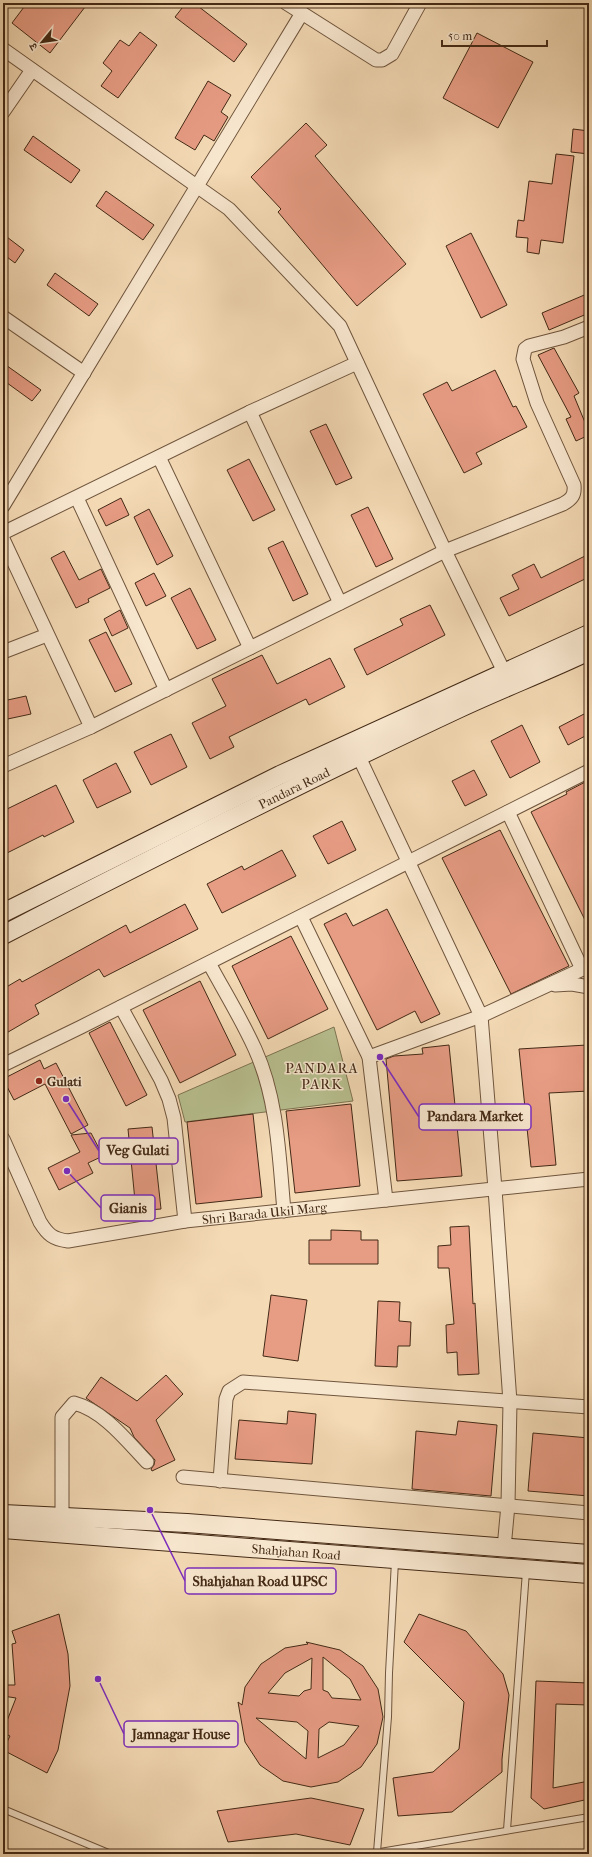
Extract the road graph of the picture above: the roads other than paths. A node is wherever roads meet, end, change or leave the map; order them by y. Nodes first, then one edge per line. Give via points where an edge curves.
1 (286, 3) edge
2 (420, 3) edge
3 (302, 13) junction
4 (3, 49) edge
5 (32, 70) junction
6 (3, 112) edge
7 (197, 186) junction
8 (3, 317) edge
9 (589, 328) edge
10 (357, 363) junction
11 (84, 373) junction
12 (250, 412) junction
13 (159, 457) junction
14 (77, 498) junction
15 (3, 506) edge
16 (3, 533) edge
17 (3, 539) edge
18 (445, 551) junction
19 (340, 603) junction
20 (589, 634) edge
21 (47, 635) junction
22 (250, 648) junction
23 (589, 651) edge
24 (3, 652) edge
25 (508, 679) junction
26 (166, 690) junction
27 (91, 728) junction
28 (360, 757) junction
29 (3, 766) edge
30 (589, 771) edge
31 (508, 812) junction
32 (410, 862) junction
33 (3, 913) edge
34 (301, 917) junction
35 (3, 935) edge
36 (210, 963) junction
37 (586, 967) edge
38 (572, 984) junction
39 (545, 986) junction
40 (589, 986) edge
41 (589, 994) edge
42 (121, 1007) junction
43 (481, 1016) junction
44 (369, 1057) junction
45 (3, 1065) edge
46 (3, 1139) edge
47 (589, 1180) edge
48 (495, 1189) junction
49 (386, 1200) junction
50 (284, 1211) junction
51 (185, 1221) junction
52 (510, 1402) junction
53 (589, 1407) edge
54 (146, 1462) dead end
55 (183, 1477) dead end
56 (220, 1480) junction
57 (508, 1505) junction
58 (589, 1513) edge
59 (3, 1514) edge
60 (62, 1517) junction
61 (3, 1529) edge
62 (504, 1548) junction
63 (589, 1554) edge
64 (395, 1559) junction
65 (526, 1569) junction
66 (589, 1574) edge
67 (3, 1809) edge
68 (589, 1817) edge
69 (507, 1830) junction
70 (377, 1852) junction
71 (111, 1854) edge
72 (368, 1854) edge

1 - 3 street
2 - 3 street via 392,54 382,60 376,60
3 - 7 street
4 - 5 street
5 - 6 street
5 - 7 street
7 - 10 street via 230,209 340,326
7 - 11 street
8 - 11 street
9 - 18 street via 529,346 525,349 523,359 537,403 574,486 575,494 564,504
10 - 12 street
10 - 18 street
11 - 15 street
12 - 13 street
12 - 19 street
13 - 14 street
13 - 22 street
14 - 16 street
14 - 26 street
17 - 21 street
18 - 19 street
18 - 25 street
19 - 22 street
20 - 25 main road, Pandara Road
21 - 24 street
21 - 27 street
22 - 26 street
23 - 25 main road, Pandara Road
25 - 28 main road, Pandara Road
25 - 33 main road, Pandara Road via 280,776
26 - 27 street
27 - 29 street
28 - 32 street
28 - 35 main road, Pandara Road
30 - 31 street
31 - 32 street
31 - 37 street
32 - 34 street
32 - 43 street
34 - 36 street
34 - 44 street
36 - 42 street
36 - 50 street via 255,1050 265,1080 276,1121
37 - 39 street
38 - 39 street
38 - 40 street
38 - 41 street
39 - 43 street
42 - 45 street
42 - 51 street via 169,1099 174,1118
43 - 44 street
43 - 48 street
44 - 49 street
46 - 51 street, Shri Barada Ukil Marg via 40,1222 55,1239 68,1241
47 - 48 street, Shri Barada Ukil Marg
48 - 49 street, Shri Barada Ukil Marg
48 - 52 street
49 - 50 street, Shri Barada Ukil Marg
50 - 51 street, Shri Barada Ukil Marg
52 - 53 street
52 - 56 street via 243,1382 229,1391 226,1399
52 - 57 street
54 - 60 street via 111,1424 86,1406 74,1402 62,1417
55 - 56 street
56 - 57 street
57 - 58 street
57 - 62 street
59 - 60 main road, Shahjahan Road
60 - 62 main road, Shahjahan Road via 193,1523
61 - 64 main road, Shahjahan Road
62 - 63 main road, Shahjahan Road
64 - 65 main road, Shahjahan Road
64 - 70 lane via 388,1716
65 - 66 main road, Shahjahan Road
65 - 69 lane
67 - 71 lane
68 - 69 lane
69 - 70 lane
70 - 72 lane

